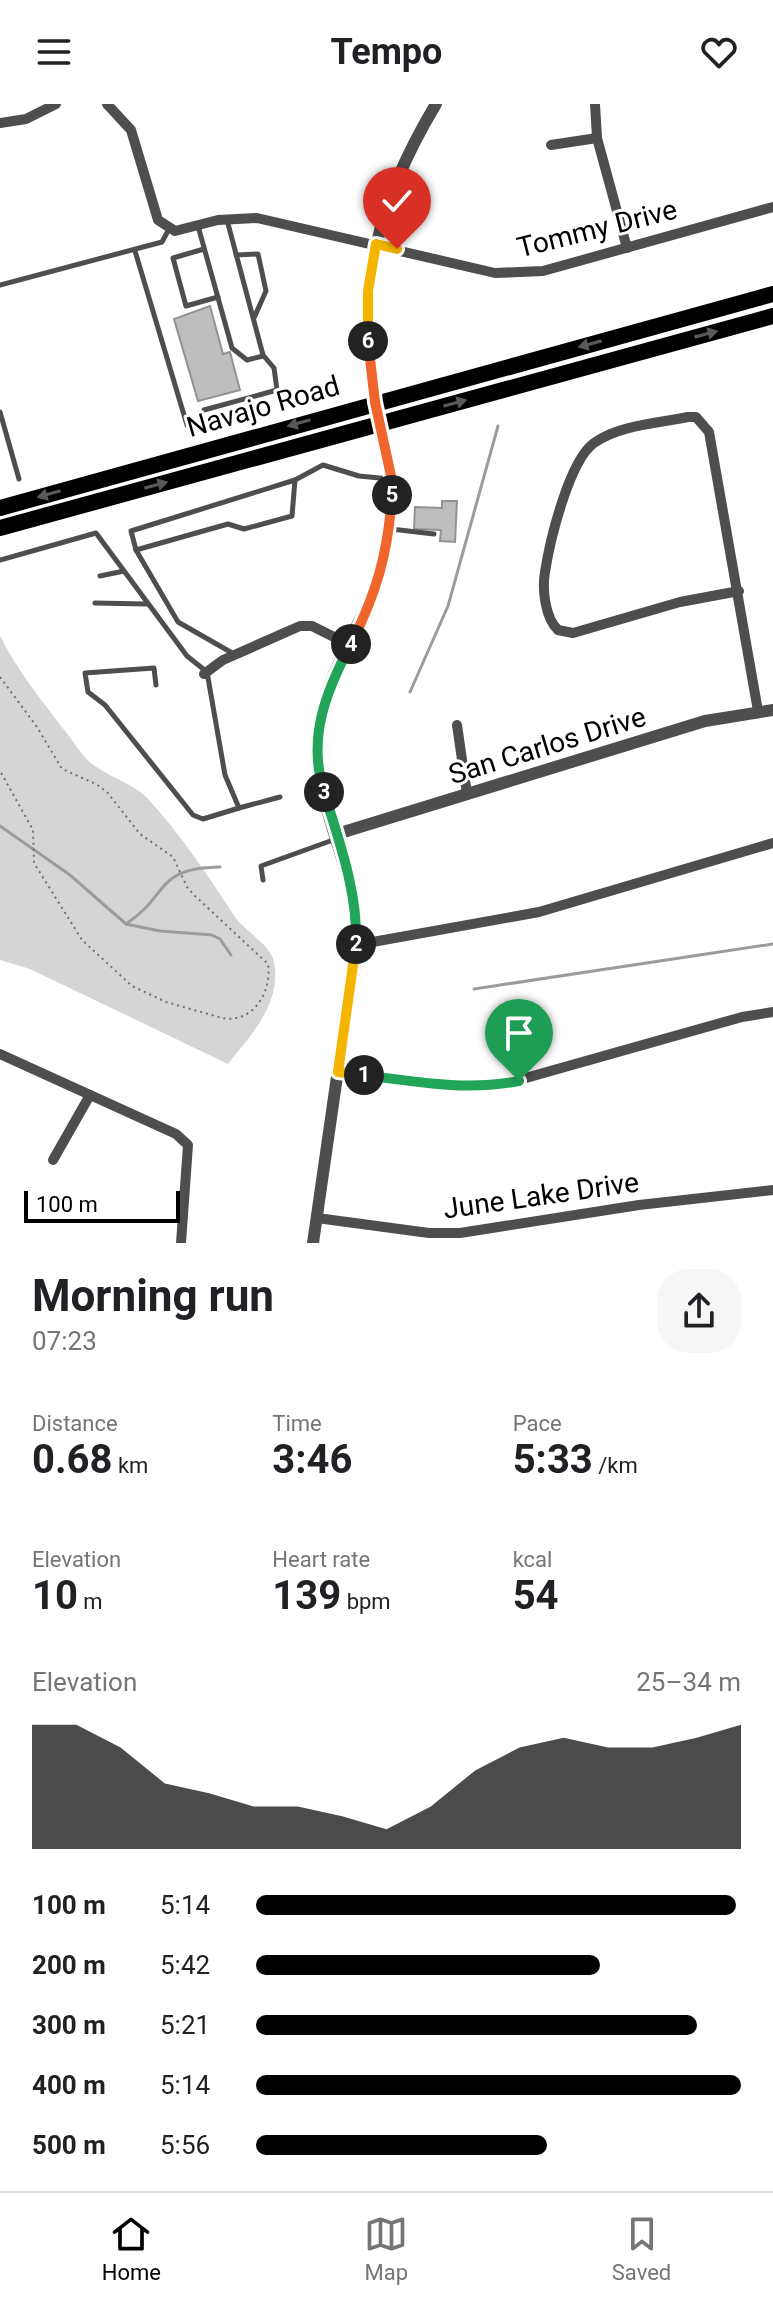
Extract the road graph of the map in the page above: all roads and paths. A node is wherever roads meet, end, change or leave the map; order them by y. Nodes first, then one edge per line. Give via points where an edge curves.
1 (56, 104) edge
2 (107, 104) edge
3 (436, 104) edge
4 (595, 104) edge
5 (0, 123) edge
6 (597, 138) junction
7 (551, 145) dead end
8 (773, 207) edge
9 (227, 219) junction
10 (197, 225) junction
11 (169, 229) junction
12 (376, 244) junction
13 (627, 248) junction
14 (204, 249) junction
15 (135, 251) junction
16 (236, 255) junction
17 (0, 285) edge
18 (773, 294) edge
19 (218, 297) junction
20 (773, 316) edge
21 (253, 319) junction
22 (263, 355) junction
23 (375, 402) junction
24 (204, 410) dead end
25 (0, 412) edge
26 (380, 423) junction
27 (187, 425) dead end
28 (19, 479) dead end
29 (391, 479) junction
30 (295, 480) junction
31 (0, 508) edge
32 (0, 528) edge
33 (390, 528) junction
34 (434, 534) dead end
35 (136, 550) junction
36 (0, 560) edge
37 (124, 571) junction
38 (100, 576) dead end
39 (739, 591) junction
40 (95, 603) dead end
41 (148, 604) junction
42 (350, 645) junction
43 (235, 655) junction
44 (205, 673) junction
45 (0, 677) edge
46 (156, 685) dead end
47 (773, 710) edge
48 (758, 711) junction
49 (457, 725) dead end
50 (0, 771) edge
51 (467, 794) junction
52 (280, 797) dead end
53 (239, 808) junction
54 (337, 836) junction
55 (773, 843) edge
56 (263, 880) dead end
57 (356, 945) junction
58 (773, 1012) edge
59 (0, 1054) edge
60 (338, 1072) junction
61 (90, 1095) junction
62 (53, 1160) dead end
63 (773, 1190) edge
64 (317, 1218) junction
65 (181, 1243) edge
66 (313, 1243) edge

1 - 5 street via 26,119
2 - 11 street via 131,130 155,213
3 - 12 street via 391,190
4 - 6 street
6 - 7 street
6 - 13 street
8 - 13 street, Tommy Drive
9 - 10 street, Tommy Drive
9 - 12 street, Tommy Drive via 268,219
9 - 16 lane
10 - 11 street, Tommy Drive
10 - 14 lane
11 - 15 lane via 162,242
12 - 13 street, Tommy Drive via 509,274 543,271
12 - 23 street via 368,291
14 - 19 lane
14 - 19 lane via 173,258 186,306
15 - 17 lane
15 - 27 lane
16 - 21 lane
16 - 21 lane via 258,254 266,291
18 -> 23 main road, Navajo Road
19 - 22 lane via 232,348 247,360
26 -> 20 main road, Navajo Road
21 - 22 lane
22 - 24 lane via 274,368 277,390
23 - 26 street
23 -> 31 main road, Navajo Road
25 - 28 lane
26 - 29 street
32 -> 26 main road, Navajo Road
29 - 30 lane via 323,465
29 - 33 street
30 - 35 lane via 131,531
30 - 35 lane via 292,516 244,529 228,524
33 - 34 lane
33 - 42 street via 380,579
35 - 43 lane via 178,622
36 - 37 lane via 96,533
37 - 38 lane
37 - 41 lane
39 - 39 street via 709,432 696,417 610,435 587,448 572,470 544,574 554,626 573,633
39 - 48 street
40 - 41 lane
41 - 44 lane
42 - 43 street via 312,626 300,626
42 - 54 street via 327,690 318,736 321,783
43 - 44 street
44 - 53 lane via 225,775
45 - 50 path via 62,769 107,792 140,834 173,857 194,895 268,964 262,998 245,1016 231,1020 166,1002 132,986 82,940 44,881 33,859 28,819
46 - 53 lane via 154,668 85,673 88,692 105,705 193,815 203,819
47 - 48 street, San Carlos Drive
48 - 51 street, San Carlos Drive via 705,721
49 - 51 street
51 - 54 street, San Carlos Drive
52 - 53 lane
54 - 56 lane via 261,866
54 - 57 street via 348,873
55 - 57 street via 539,912
57 - 60 street
58 - 60 street via 501,1085 451,1086
59 - 61 street
60 - 64 street
61 - 62 street
61 - 65 street via 176,1134 188,1145
63 - 64 street, June Lake Drive via 460,1233
64 - 66 street

